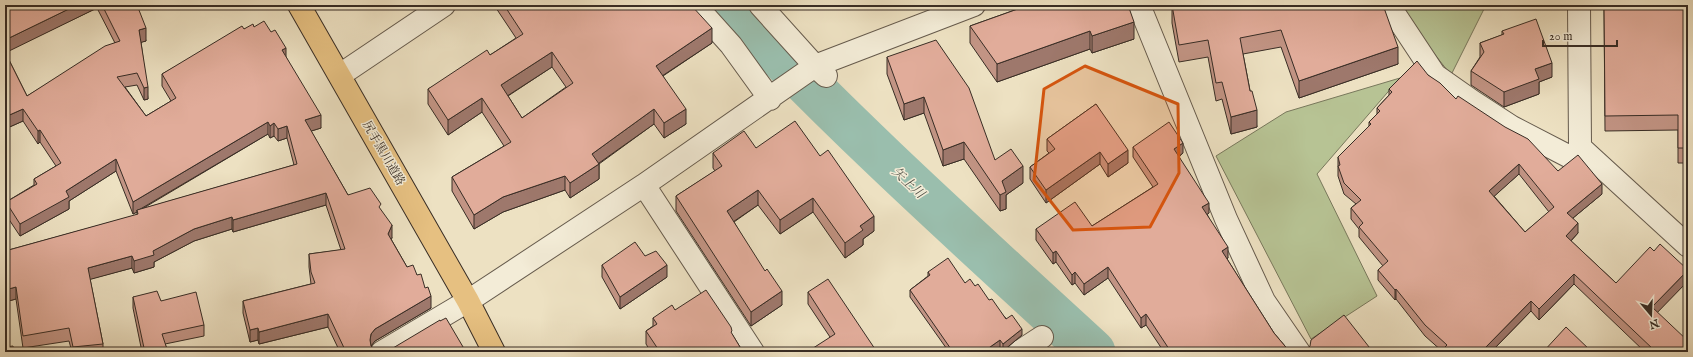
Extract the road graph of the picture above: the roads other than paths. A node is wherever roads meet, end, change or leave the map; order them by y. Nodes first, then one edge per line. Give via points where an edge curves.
1 (299, 5) edge
2 (444, 5) edge
3 (695, 5) edge
4 (760, 5) edge
5 (974, 5) edge
6 (1139, 5) edge
7 (1393, 5) edge
8 (1579, 5) edge
9 (822, 72) junction
10 (340, 76) junction
11 (770, 99) junction
12 (1568, 156) dead end
13 (644, 185) junction
14 (1688, 246) edge
15 (468, 300) junction
16 (1042, 337) dead end
17 (382, 352) edge
18 (494, 352) edge
19 (506, 352) edge
20 (753, 352) edge
21 (1019, 352) edge
22 (1299, 352) edge

1 - 10 main road, 尻手黒川道路
2 - 10 street
3 - 11 street via 731,45
4 - 9 street
5 - 9 street
6 - 22 street via 1226,219 1264,301
7 - 12 street via 1394,13 1435,75 1512,126
8 - 14 street via 1580,147
9 - 11 street
10 - 15 main road, 尻手黒川道路
11 - 13 street
13 - 15 street
13 - 20 street
15 - 17 street
15 - 18 main road, 尻手黒川道路
15 - 19 main road, 尻手黒川道路
16 - 21 street

